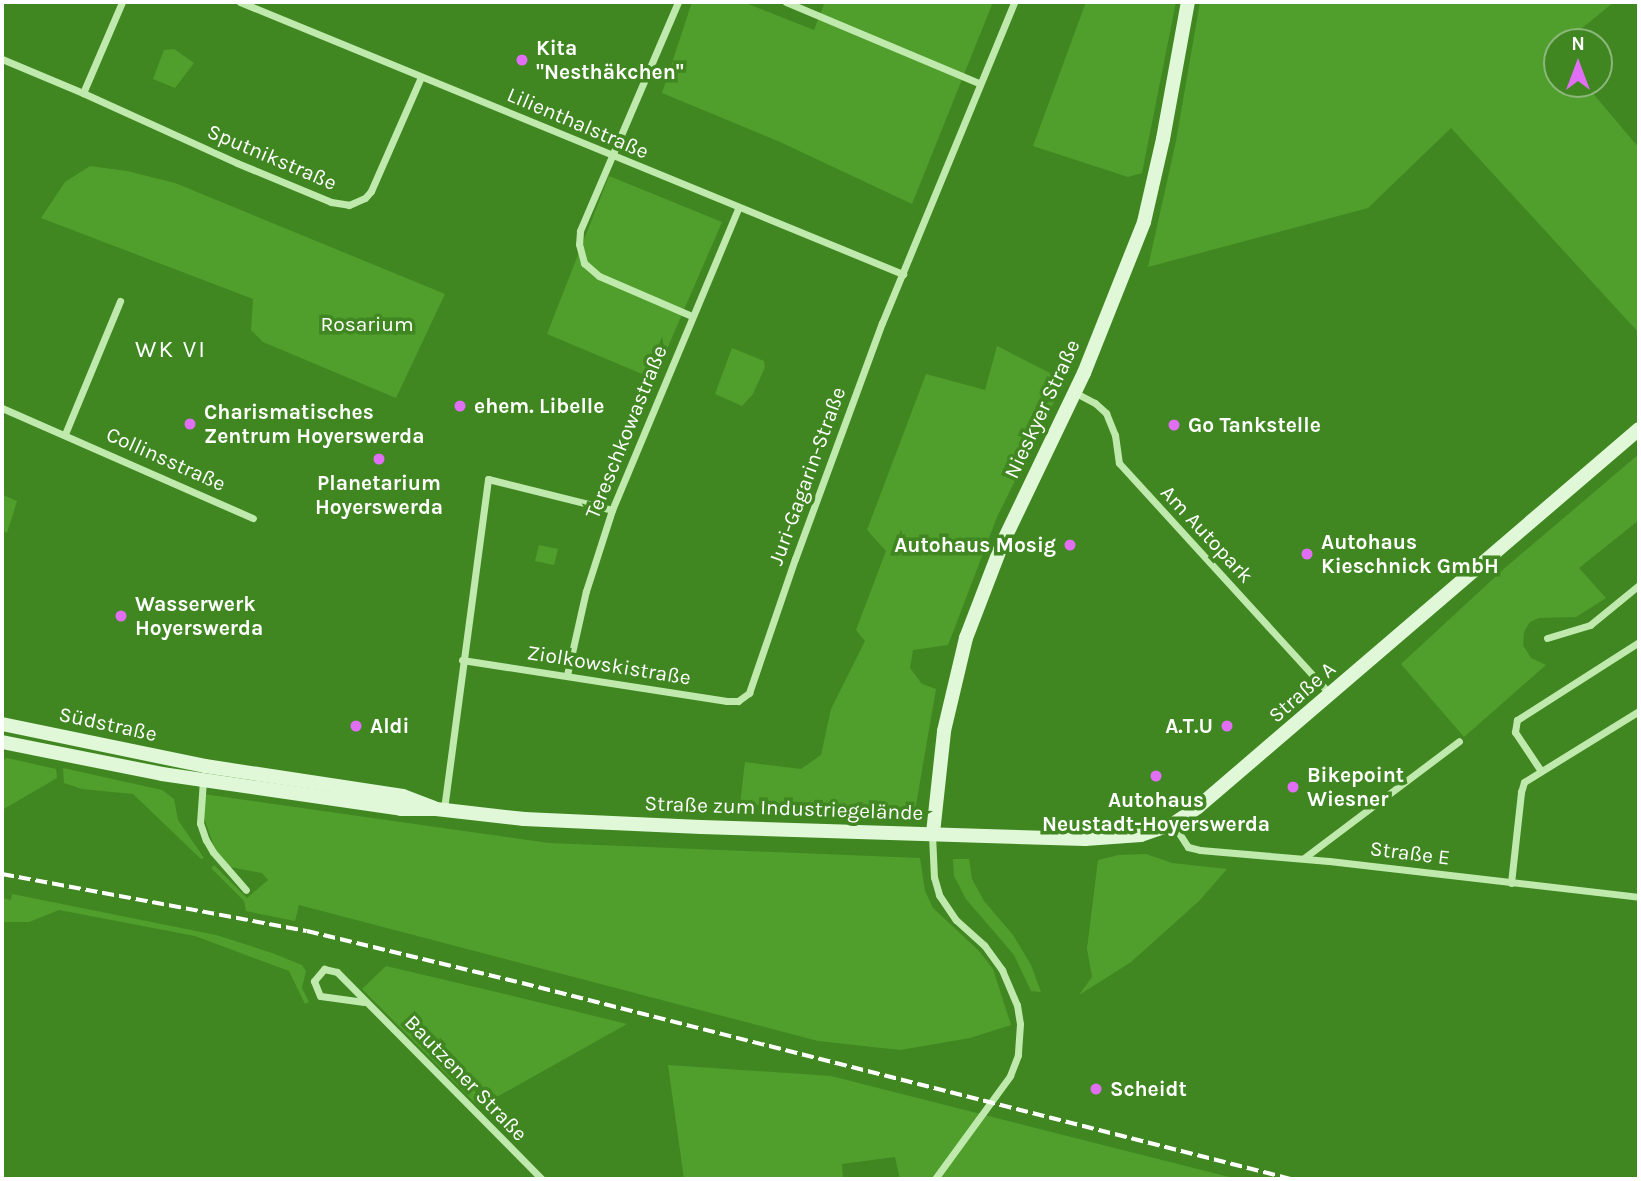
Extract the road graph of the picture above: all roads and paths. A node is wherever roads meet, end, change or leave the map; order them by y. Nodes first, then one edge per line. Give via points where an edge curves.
1 (122, 2) edge
2 (240, 2) edge
3 (678, 2) edge
4 (786, 2) edge
5 (1014, 2) edge
6 (1188, 2) edge
7 (805, 5) edge
8 (2, 59) edge
9 (421, 77) junction
10 (979, 83) junction
11 (83, 93) junction
12 (611, 157) junction
13 (738, 209) junction
14 (903, 274) junction
15 (120, 301) dead end
16 (692, 316) junction
17 (1074, 392) junction
18 (2, 408) edge
19 (1639, 429) edge
20 (65, 434) junction
21 (612, 510) junction
22 (253, 518) dead end
23 (1639, 585) edge
24 (1547, 638) dead end
25 (1639, 642) edge
26 (461, 660) junction
27 (568, 676) junction
28 (749, 693) joint
29 (1331, 695) junction
30 (1639, 711) edge
31 (2, 724) edge
32 (1459, 741) dead end
33 (2, 742) edge
34 (1541, 771) junction
35 (204, 773) junction
36 (440, 810) junction
37 (1173, 824) junction
38 (933, 833) junction
39 (1304, 859) junction
40 (1511, 883) junction
41 (246, 890) dead end
42 (1639, 897) edge
43 (364, 1002) junction
44 (542, 1179) edge
45 (935, 1179) edge

1 - 11 street
2 - 9 street, Lilienthalstraße
3 - 12 street
4 - 7 street
5 - 10 street, Juri-Gagarin-Straße
6 - 17 main road, Nieskyer Straße via 1144,222
7 - 10 street
8 - 11 street, Sputnikstraße
9 - 11 street, Sputnikstraße via 371,191 349,205 249,168
9 - 12 street, Lilienthalstraße
10 - 14 street, Juri-Gagarin-Straße
12 - 13 street, Lilienthalstraße
12 - 16 street via 579,237 584,263 598,276
13 - 14 street, Lilienthalstraße
13 - 16 street, Tereschkowastraße
14 - 28 street, Juri-Gagarin-Straße
15 - 20 street
16 - 21 street, Tereschkowastraße
17 - 29 street, Am Autopark via 1106,413 1119,463
17 - 38 main road, Nieskyer Straße via 1002,544 966,638 944,731
18 - 20 street, Collinsstraße
19 - 29 main road, Straße A
20 - 22 street, Collinsstraße
21 - 26 street via 488,479
21 - 27 street, Tereschkowastraße via 586,591
23 - 24 street via 1590,625
25 - 34 street via 1517,720 1515,732
26 - 27 street, Ziolkowskistraße
26 - 36 street
27 - 28 street, Ziolkowskistraße via 727,701 738,701
29 - 37 main road, Straße A
30 - 34 street
31 - 35 main road, Südstraße
32 - 39 street, Straße E
33 - 35 main road, Südstraße
34 - 40 street via 1524,782 1521,792
35 - 36 main road, Straße zum Industriegelände via 402,796
35 - 41 street via 200,823 206,840
36 - 38 main road, Straße zum Industriegelände via 568,822
37 - 38 main road, Straße A via 1118,839
37 - 39 street, Straße E via 1188,847
38 - 45 street, Straße zum Industriegelände via 939,895 956,920 993,956 1017,1004 1020,1024 1018,1055 1010,1076
39 - 40 street, Straße E
40 - 42 street, Straße E
43 - 43 street, Bautzener Straße via 331,968 314,981 320,996
43 - 44 street, Bautzener Straße

